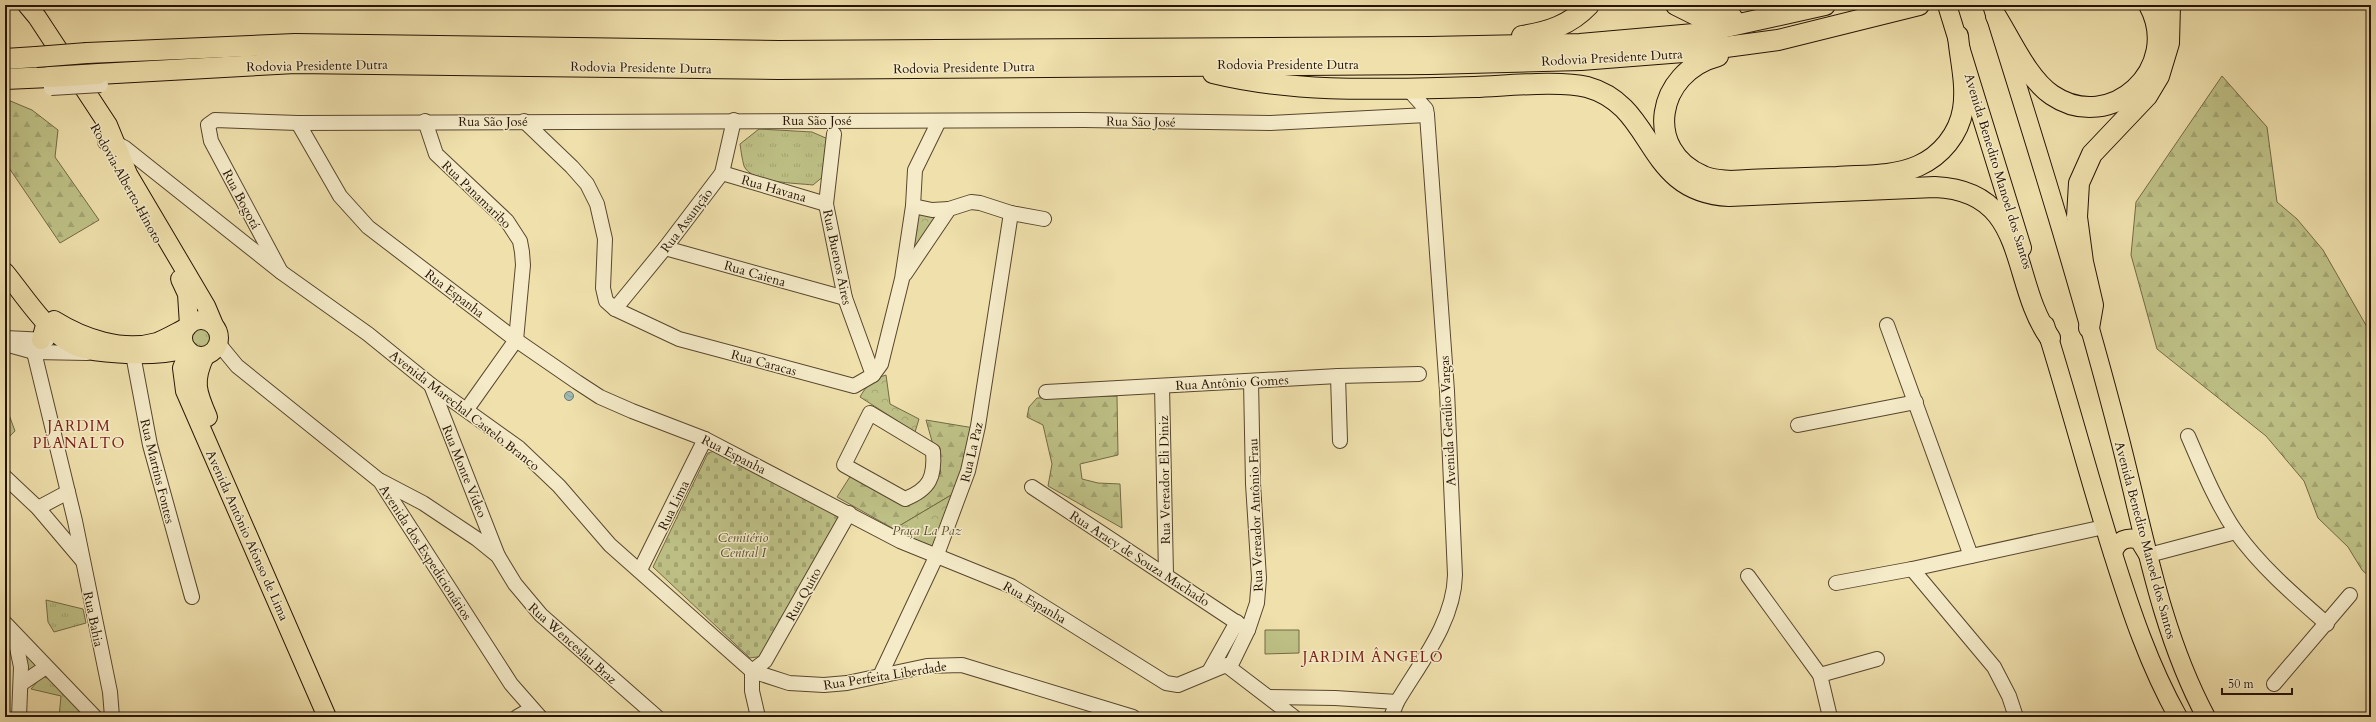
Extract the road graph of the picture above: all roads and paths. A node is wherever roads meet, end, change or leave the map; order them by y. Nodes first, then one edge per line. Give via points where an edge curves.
1 (17, 5) edge
2 (27, 5) edge
3 (1589, 5) edge
4 (1676, 5) edge
5 (1825, 5) edge
6 (1919, 5) edge
7 (1948, 5) edge
8 (2149, 5) edge
9 (2170, 5) edge
10 (1994, 10) edge
11 (1774, 17) junction
12 (1958, 36) junction
13 (1778, 40) junction
14 (1429, 47) junction
15 (5, 59) edge
16 (1174, 64) junction
17 (5, 79) edge
18 (1407, 88) junction
19 (1440, 88) junction
20 (1427, 112) junction
21 (734, 120) junction
22 (425, 121) junction
23 (524, 121) junction
24 (939, 121) junction
25 (298, 123) junction
26 (208, 124) joint
27 (834, 134) dead end
28 (110, 142) junction
29 (157, 173) junction
30 (722, 173) junction
31 (128, 174) junction
32 (826, 204) junction
33 (913, 206) junction
34 (949, 209) junction
35 (1011, 213) junction
36 (1044, 219) dead end
37 (665, 248) junction
38 (5, 272) edge
39 (281, 272) junction
40 (902, 279) junction
41 (845, 298) junction
42 (33, 306) junction
43 (615, 309) junction
44 (46, 322) junction
45 (214, 325) junction
46 (1887, 325) dead end
47 (188, 326) junction
48 (2089, 328) junction
49 (5, 338) edge
50 (2050, 338) junction
51 (66, 340) junction
52 (516, 340) junction
53 (5, 344) edge
54 (37, 346) junction
55 (101, 348) junction
56 (131, 349) junction
57 (202, 350) junction
58 (155, 354) junction
59 (1419, 374) dead end
60 (873, 375) junction
61 (1338, 376) junction
62 (1250, 381) junction
63 (431, 385) junction
64 (1162, 386) junction
65 (185, 391) junction
66 (1046, 392) dead end
67 (1916, 402) junction
68 (467, 409) junction
69 (1798, 425) dead end
70 (2188, 436) dead end
71 (705, 439) junction
72 (1340, 441) dead end
73 (853, 470) joint
74 (5, 477) edge
75 (380, 481) junction
76 (1032, 487) dead end
77 (68, 492) junction
78 (38, 508) junction
79 (849, 513) junction
80 (75, 521) junction
81 (2104, 526) junction
82 (53, 528) junction
83 (2236, 532) junction
84 (2113, 552) junction
85 (2149, 555) junction
86 (498, 556) junction
87 (1971, 556) junction
88 (936, 557) junction
89 (82, 560) junction
90 (1912, 569) junction
91 (640, 570) junction
92 (1166, 574) junction
93 (1748, 576) dead end
94 (1836, 583) dead end
95 (2350, 595) dead end
96 (192, 597) dead end
97 (2327, 624) junction
98 (1243, 626) junction
99 (9, 628) edge
100 (1877, 659) dead end
101 (46, 667) junction
102 (1230, 667) junction
103 (1210, 670) junction
104 (752, 671) junction
105 (1820, 675) junction
106 (880, 676) junction
107 (21, 684) junction
108 (2274, 684) dead end
109 (1270, 697) junction
110 (1397, 702) junction
111 (535, 713) edge
112 (19, 717) edge
113 (95, 717) edge
114 (112, 717) edge
115 (327, 717) edge
116 (339, 717) edge
117 (517, 717) edge
118 (657, 717) edge
119 (758, 717) edge
120 (1133, 717) edge
121 (1294, 717) edge
122 (1392, 717) edge
123 (1830, 717) edge
124 (2016, 717) edge
125 (2178, 717) edge
126 (2206, 717) edge

1 - 28 main road, Rodovia Alberto Hinoto
2 - 28 main road, Rodovia Alberto Hinoto via 108,125
3 - 14 highway via 1573,19 1545,32
4 - 11 highway via 1690,13 1706,17
5 - 11 highway, Rodovia Presidente Dutra
6 - 13 highway, Rodovia Presidente Dutra
7 - 12 main road, Avenida Benedito Manoel dos Santos
8 - 10 highway via 2156,21 2158,41 2150,70 2131,93 2113,103 2095,106 2067,103 2044,89 2032,75
9 - 48 highway via 2170,42 2159,76 2147,96 2095,150 2079,183 2077,217 2083,262 2093,304
10 - 48 main road
11 - 14 highway, Rodovia Presidente Dutra via 1694,34 1580,44
12 - 13 highway via 1964,90 1961,118 1947,144 1934,157 1919,166 1905,171 1875,175 1730,181 1712,180 1695,172 1678,157 1667,136 1665,110 1674,86 1691,67 1706,59
12 - 50 main road, Avenida Benedito Manoel dos Santos
13 - 16 highway, Rodovia Presidente Dutra via 1696,51 1581,60 1430,64
14 - 15 highway, Rodovia Presidente Dutra, bridge via 779,51 295,44
16 - 17 highway, Rodovia Presidente Dutra, bridge via 779,69 295,63 51,82
16 - 18 highway via 1277,85
18 - 19 highway
18 - 20 street
19 - 20 street
19 - 50 highway via 1569,84 1596,90 1627,110 1674,176 1690,187 1708,194 1729,196 1935,187 1966,192 1992,209 2008,228 2039,324
20 - 24 street, Rua São José via 1270,123
20 - 110 street, Avenida Getúlio Vargas via 1447,392 1455,585 1445,620
21 - 23 street, Rua São José
21 - 24 street, Rua São José
21 - 30 street, Rua Assunção
22 - 23 street, Rua São José
22 - 25 street, Rua São José
22 - 52 street, Rua Panamaribo via 436,154 507,221 520,241 523,265
23 - 43 street via 572,167 587,184 598,204 605,239 603,288 606,301
24 - 33 street via 915,170
25 - 26 street, Rua São José via 215,120
25 - 52 street, Rua Espanha via 340,196 368,227
26 - 39 street, Rua Bogotá via 211,141
27 - 32 street, Rua Buenos Aires
28 - 29 street, Avenida Marechal Castelo Branco via 125,148
28 - 31 main road, Rodovia Alberto Hinoto
28 - 47 main road, Rodovia Alberto Hinoto via 187,294
29 - 31 street via 136,171
29 - 39 street, Avenida Marechal Castelo Branco
30 - 32 street, Rua Havana
30 - 37 street, Rua Assunção
31 - 45 main road, Rodovia Alberto Hinoto via 206,306
32 - 41 street, Rua Buenos Aires
33 - 34 street via 932,210
33 - 40 street
34 - 35 street via 980,202
34 - 40 street
35 - 36 street
35 - 88 street, Rua La Paz via 978,426 968,471
37 - 41 street, Rua Caiena
37 - 43 street, Rua Assunção
38 - 42 main road
39 - 63 street, Avenida Marechal Castelo Branco via 368,334
40 - 60 street via 881,364
41 - 60 street, Rua Buenos Aires
42 - 44 main road
42 - 55 main road
43 - 60 street, Rua Caracas via 679,339 854,386
44 - 51 main road
44 - 54 main road
45 - 47 main road via 202,320
45 - 57 main road via 218,333
46 - 67 street
47 - 56 main road via 155,342
47 - 57 main road, Rodovia Alberto Hinoto via 183,338
48 - 85 main road, Avenida Benedito Manoel dos Santos
49 - 54 street
50 - 81 main road, Avenida Benedito Manoel dos Santos
51 - 54 street
51 - 55 main road via 78,348
52 - 68 street
52 - 71 street, Rua Espanha via 600,396
53 - 54 street
54 - 55 street
54 - 77 street
55 - 56 main road
56 - 58 main road
56 - 96 street, Rua Martins Fontes via 150,445
57 - 58 main road
57 - 65 main road, Avenida Antônio Afonso de Lima via 182,368
57 - 75 street, Avenida dos Expedicionários via 237,366
57 - 116 main road, Avenida Antônio Afonso de Lima via 196,377 204,408
58 - 65 main road via 166,361
59 - 61 street, Rua Antônio Gomes
61 - 62 street, Rua Antônio Gomes
61 - 72 street
62 - 64 street, Rua Antônio Gomes
62 - 98 street, Rua Vereador Antônio Frau via 1259,578 1257,603
63 - 68 street, Avenida Marechal Castelo Branco
63 - 86 street, Rua Monte Vídeo
64 - 66 street, Rua Antônio Gomes
64 - 92 street, Rua Vereador Eli Diniz
65 - 115 main road, Avenida Antônio Afonso de Lima
67 - 69 street
67 - 87 street
68 - 91 street, Avenida Marechal Castelo Branco via 541,468 610,545
70 - 83 street
71 - 79 street, Rua Espanha
71 - 91 street, Rua Lima
73 - 73 street via 844,465 870,413 933,451 934,470 921,492 905,499
74 - 78 street
75 - 86 street, Rua Wenceslau Braz via 423,503
75 - 111 street, Avenida dos Expedicionários via 511,684
76 - 92 street, Rua Aracy de Souza Machado
77 - 78 street
77 - 80 street, Rua Bahia
78 - 82 street
79 - 88 street, Rua Espanha
79 - 104 street, Rua Quito via 765,661
80 - 82 street via 67,528
80 - 89 street, Rua Bahia
81 - 84 main road
81 - 87 street
82 - 89 street
83 - 85 street
83 - 97 street via 2269,571
84 - 85 main road via 2120,541 2134,538 2139,540
84 - 125 main road via 2143,646
85 - 126 main road, Avenida Benedito Manoel dos Santos via 2169,632 2187,679
86 - 118 street, Rua Wenceslau Braz via 515,584 540,615
87 - 90 street
88 - 103 street, Rua Espanha via 1011,586 1166,683 1178,685
88 - 106 street, Rua La Paz
89 - 114 street, Rua Bahia via 110,692
90 - 94 street
90 - 124 street via 1994,667 2009,696
91 - 104 street, Avenida Marechal Castelo Branco
92 - 98 street, Rua Aracy de Souza Machado
93 - 105 street
95 - 97 street
97 - 108 street
98 - 102 street, Rua Vereador Antônio Frau
98 - 103 street, Rua Vereador Antônio Frau
99 - 101 street
99 - 107 street via 21,667
100 - 105 street
101 - 107 street
101 - 113 street
102 - 103 street, Rua Espanha via 1222,665
102 - 109 street
104 - 106 street, Rua Perfeita Liberdade via 789,683 808,684 847,683
104 - 119 street via 752,691
105 - 123 street
106 - 120 street, Rua Perfeita Liberdade via 927,666 962,665
107 - 112 street
109 - 110 street
109 - 121 street
110 - 122 street, Avenida Getúlio Vargas
111 - 117 street

